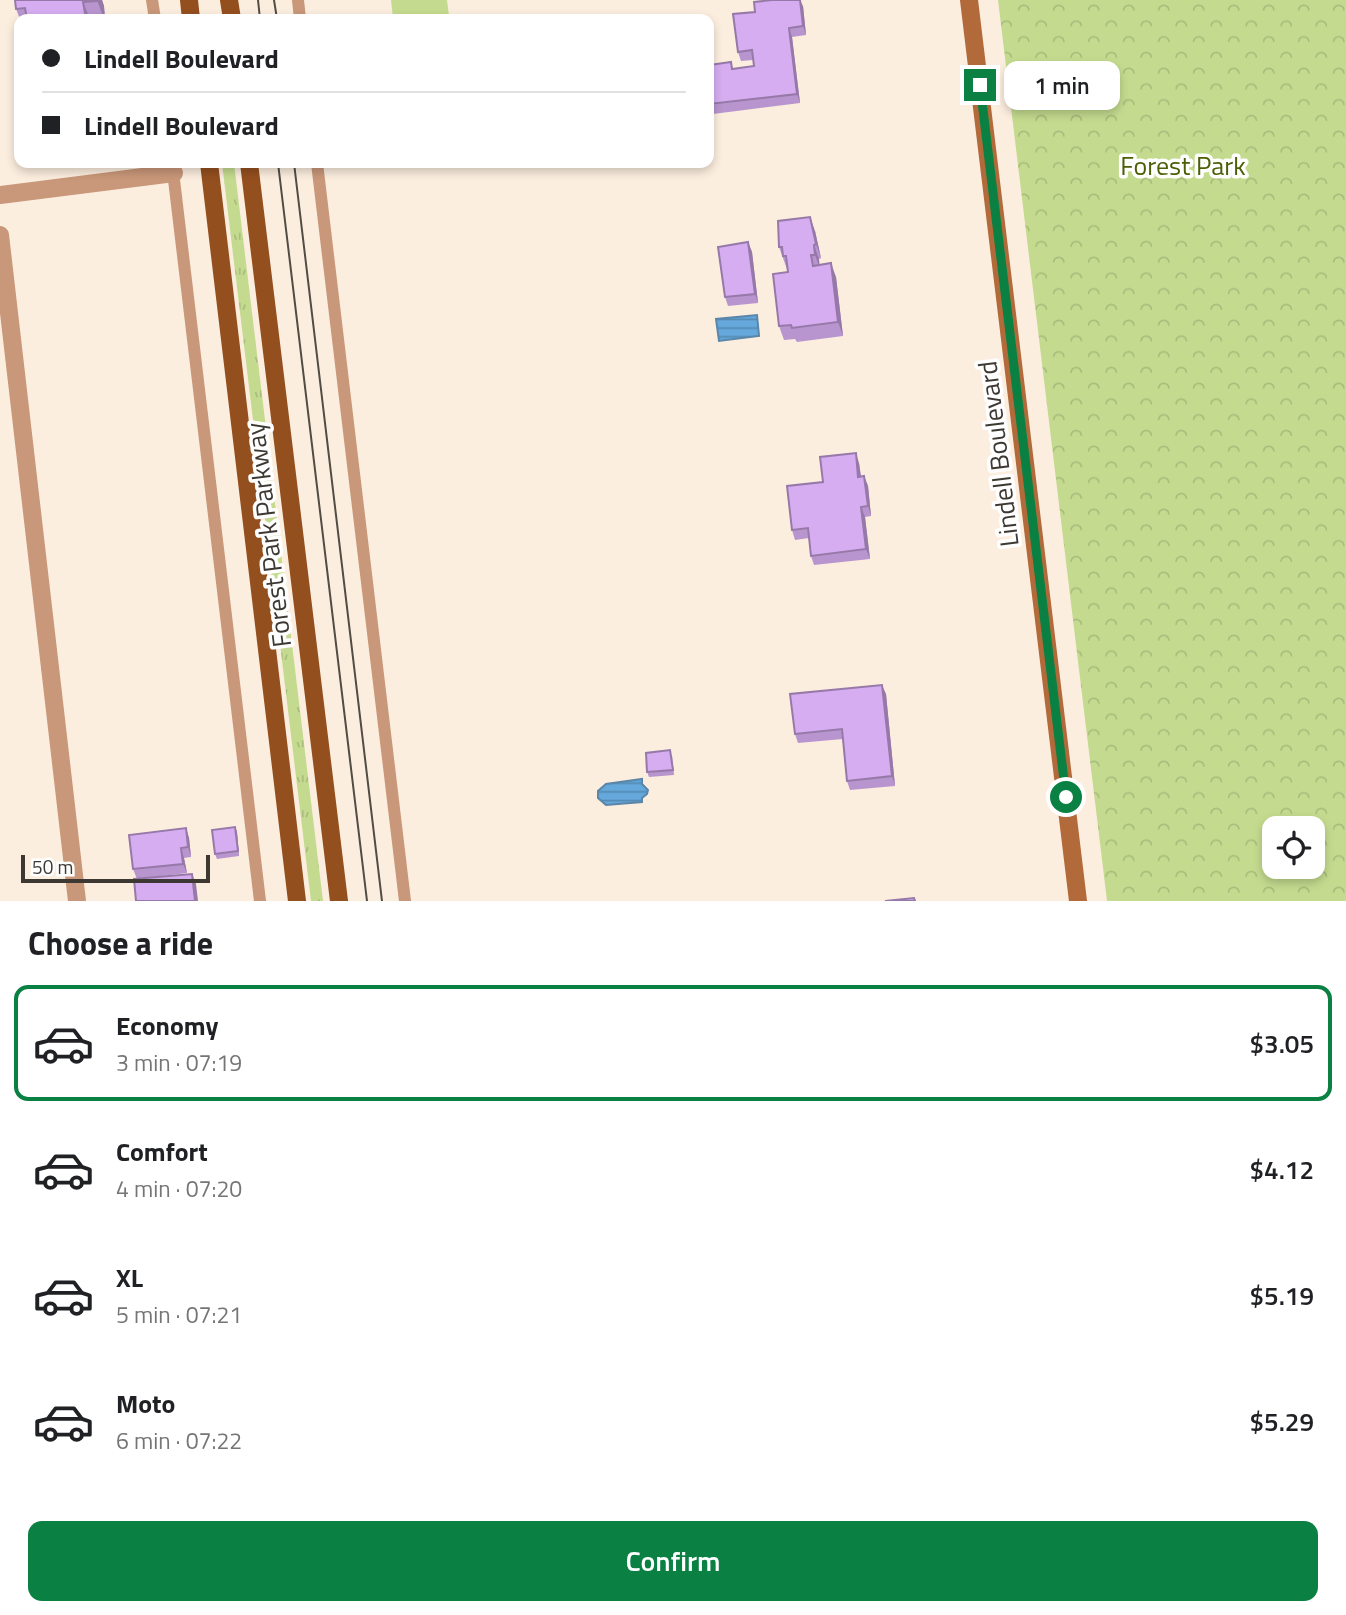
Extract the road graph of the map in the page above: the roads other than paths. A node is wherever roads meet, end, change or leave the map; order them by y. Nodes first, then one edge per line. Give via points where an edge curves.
1 (969, 0) edge
2 (173, 168) edge
3 (210, 168) edge
4 (250, 168) edge
5 (318, 168) edge
6 (0, 195) edge
7 (0, 235) edge
8 (77, 901) edge
9 (260, 901) edge
10 (297, 901) edge
11 (339, 901) edge
12 (405, 901) edge
13 (1078, 901) edge

1 - 13 main road, Lindell Boulevard
2 - 6 street
2 - 9 lane
3 - 10 main road, Forest Park Parkway
4 - 11 main road, Forest Park Parkway
5 - 12 lane
7 - 8 street

